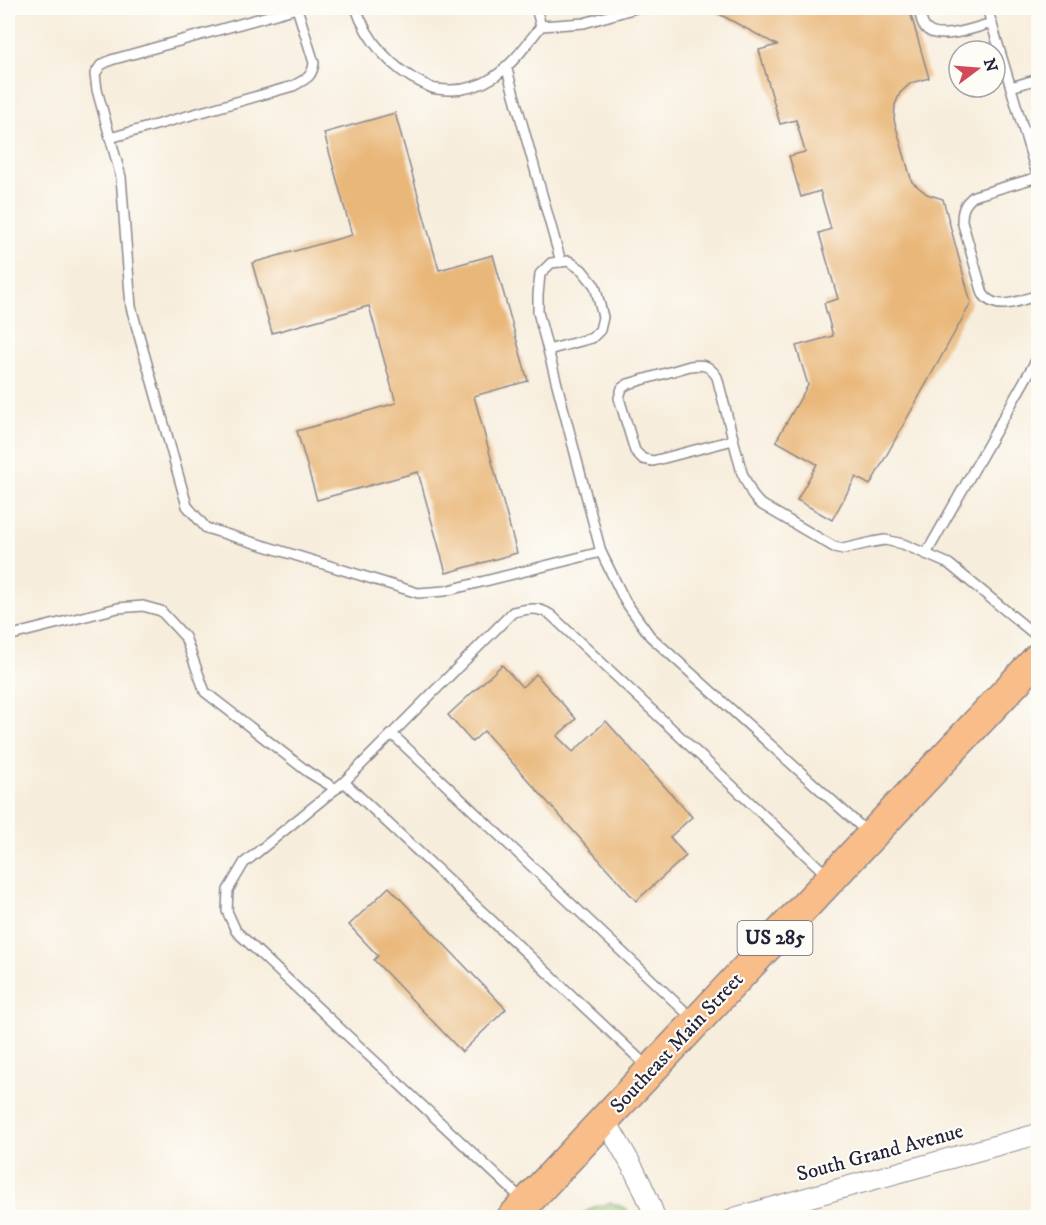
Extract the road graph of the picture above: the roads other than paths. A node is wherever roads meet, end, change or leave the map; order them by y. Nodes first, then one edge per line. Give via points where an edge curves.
1 (297, 8) edge
2 (356, 8) edge
3 (536, 8) edge
4 (636, 8) edge
5 (919, 8) edge
6 (987, 8) edge
7 (992, 23) junction
8 (541, 26) junction
9 (506, 66) junction
10 (1038, 79) edge
11 (1011, 87) junction
12 (1038, 131) edge
13 (1026, 134) junction
14 (110, 138) junction
15 (1038, 178) edge
16 (561, 262) junction
17 (1038, 295) edge
18 (548, 350) junction
19 (1038, 357) edge
20 (734, 440) junction
21 (602, 552) junction
22 (926, 554) junction
23 (8, 636) edge
24 (1038, 637) edge
25 (1038, 658) edge
26 (392, 734) junction
27 (344, 782) junction
28 (336, 789) junction
29 (871, 836) junction
30 (831, 879) junction
31 (696, 1022) junction
32 (651, 1070) junction
33 (604, 1120) junction
34 (1038, 1134) edge
35 (519, 1210) edge
36 (655, 1218) edge
37 (734, 1218) edge

1 - 14 lane via 101,65 95,74
1 - 14 lane via 314,63 313,72 305,79 293,86
2 - 9 lane via 379,50 409,78 435,89 467,90
3 - 8 lane
4 - 8 lane via 584,23
5 - 7 lane via 924,27 943,36
6 - 7 lane
7 - 11 lane
8 - 9 lane
9 - 16 lane
10 - 11 lane
11 - 13 lane
12 - 13 lane
13 - 15 lane
14 - 21 lane via 121,177 130,307 187,506 206,528 418,593 445,591
15 - 17 lane via 974,196 962,209 962,221 987,301 1006,304
16 - 18 lane via 551,264 540,274 538,312
16 - 18 lane via 570,261 595,286 603,317 600,330 592,338
18 - 21 lane
19 - 22 lane
20 - 20 lane via 712,369 701,364 690,366 622,388 619,398 635,451 643,459 653,461
20 - 22 lane via 742,473 759,503 834,547 843,549 885,540
21 - 29 lane via 625,601 650,636
22 - 24 lane via 949,564
23 - 28 lane via 118,608 143,606 161,611 185,637 205,692
25 - 29 main road, Southeast Main Street / US 285
26 - 27 lane
26 - 30 lane via 513,612 542,609
26 - 31 lane
27 - 28 lane
27 - 32 lane
28 - 35 lane via 244,863 228,890 227,911 236,931
29 - 30 main road, Southeast Main Street / US 285
30 - 31 main road, Southeast Main Street / US 285
31 - 32 main road, Southeast Main Street / US 285
32 - 33 main road, Southeast Main Street / US 285
33 - 35 main road, Southeast Main Street / US 285
33 - 36 street via 634,1168
34 - 37 street, South Grand Avenue

